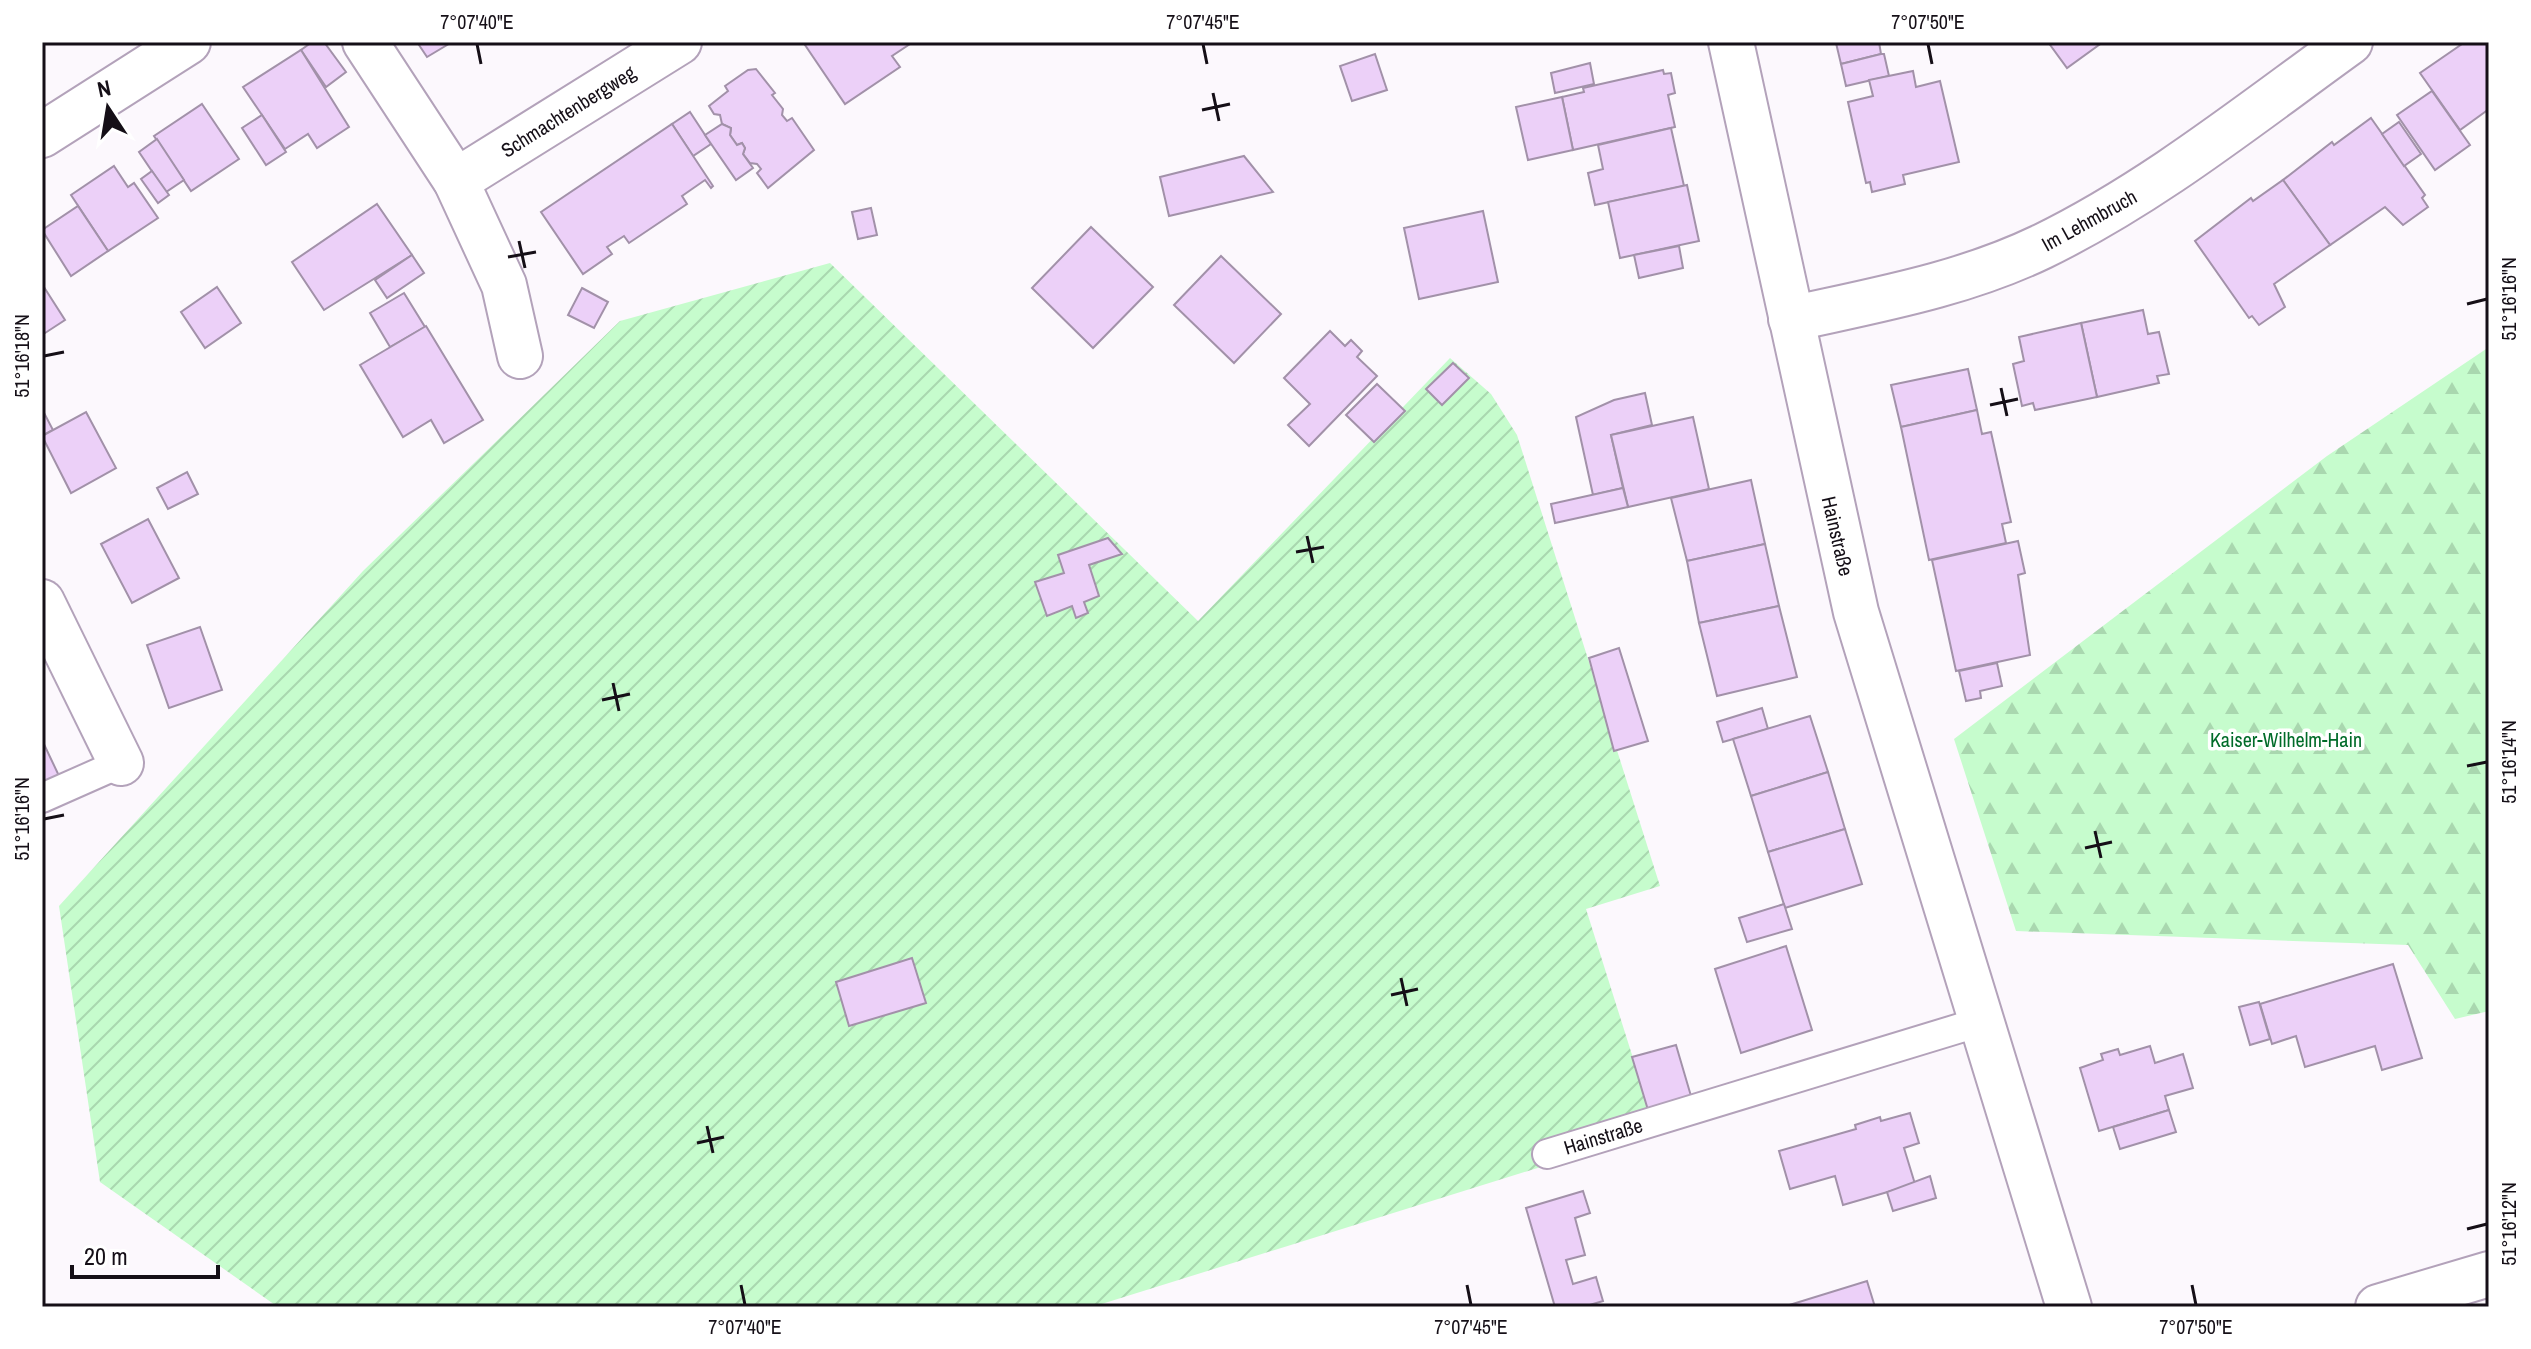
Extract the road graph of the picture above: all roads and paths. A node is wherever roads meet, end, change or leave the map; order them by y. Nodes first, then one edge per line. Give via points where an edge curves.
1 (365, 42) edge
2 (679, 42) edge
3 (1731, 42) edge
4 (2350, 42) edge
5 (172, 46) edge
6 (42, 135) edge
7 (456, 181) junction
8 (1791, 319) junction
9 (520, 356) dead end
10 (42, 602) edge
11 (121, 763) joint
12 (42, 798) edge
13 (1980, 1022) junction
14 (1547, 1154) dead end
15 (2489, 1274) edge
16 (2069, 1307) edge
17 (2378, 1307) edge

1 - 7 street
2 - 7 street, Schmachtenbergweg
3 - 8 street, Hainstraße
4 - 8 street, Im Lehmbruch via 2149,187 2040,247 1946,284
5 - 6 street
7 - 9 street via 504,285
8 - 13 street, Hainstraße via 1856,612
10 - 11 street
11 - 12 lane
13 - 14 lane, Hainstraße
13 - 16 street, Hainstraße
15 - 17 street

